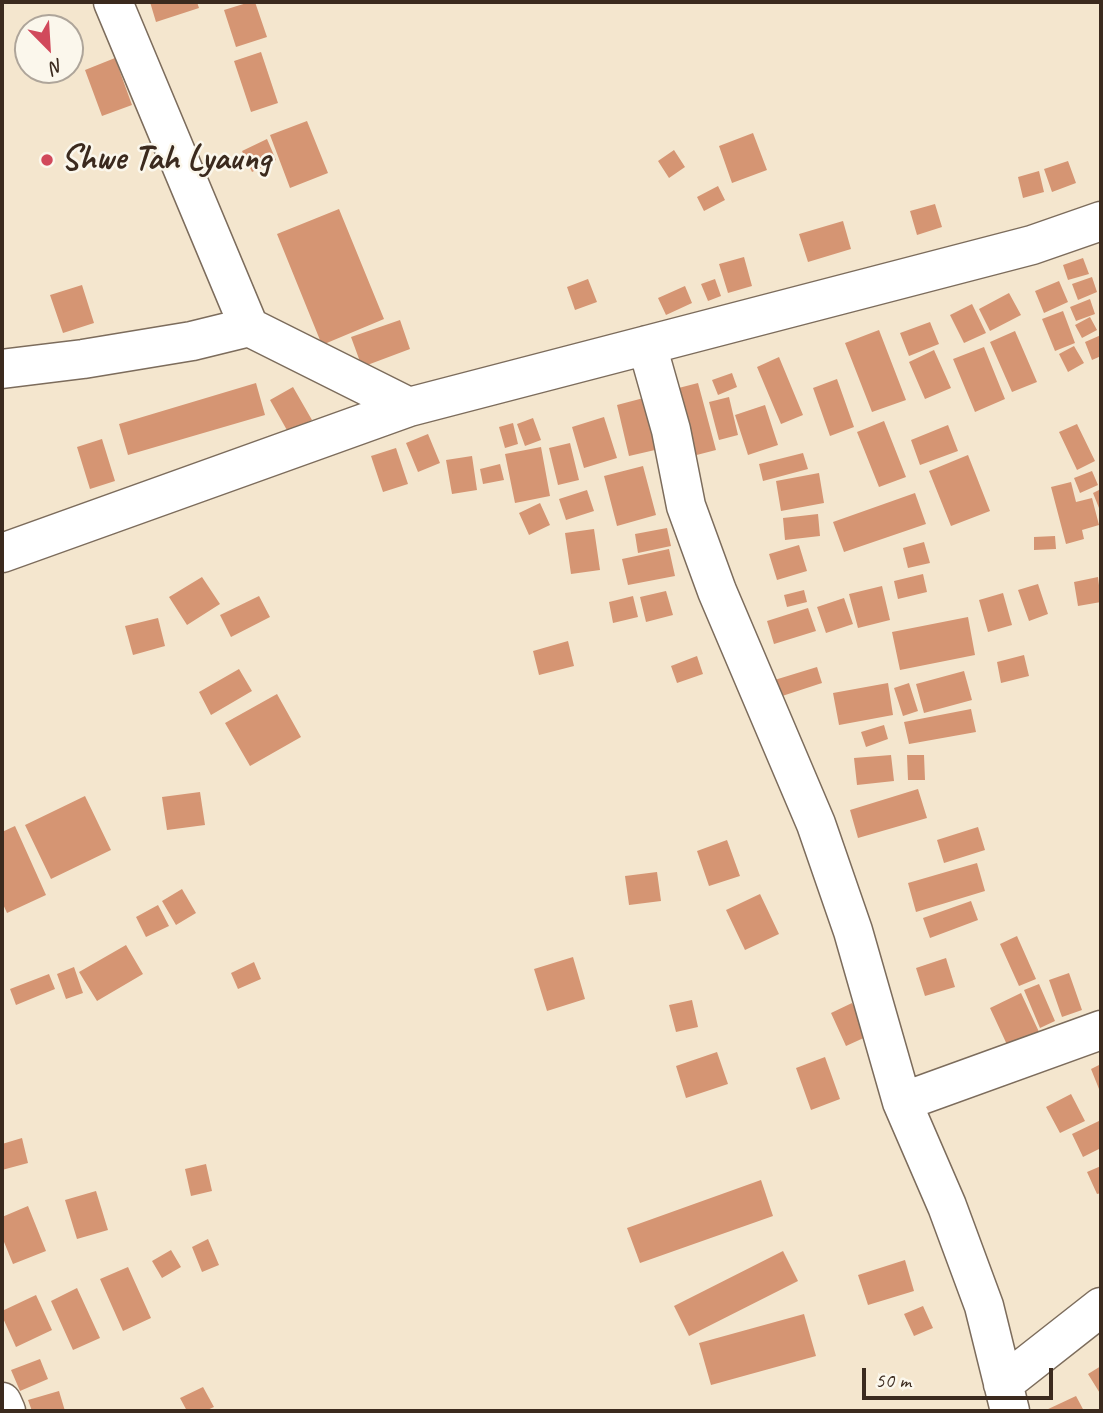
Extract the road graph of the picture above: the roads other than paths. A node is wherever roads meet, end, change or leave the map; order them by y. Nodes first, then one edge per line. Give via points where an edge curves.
1 (113, 2) edge
2 (1101, 221) edge
3 (249, 327) junction
4 (648, 345) junction
5 (2, 369) edge
6 (409, 407) junction
7 (2, 553) edge
8 (1101, 1030) edge
9 (902, 1102) junction
10 (1101, 1307) edge
11 (1007, 1398) edge
12 (2, 1402) edge
13 (6, 1411) edge

1 - 3 street
2 - 4 street via 1032,245
3 - 5 street via 192,341
3 - 6 street
4 - 6 street
4 - 9 street via 686,506 816,824 853,931
6 - 7 street
8 - 9 street
9 - 11 street via 984,1306
10 - 11 street
12 - 13 street

